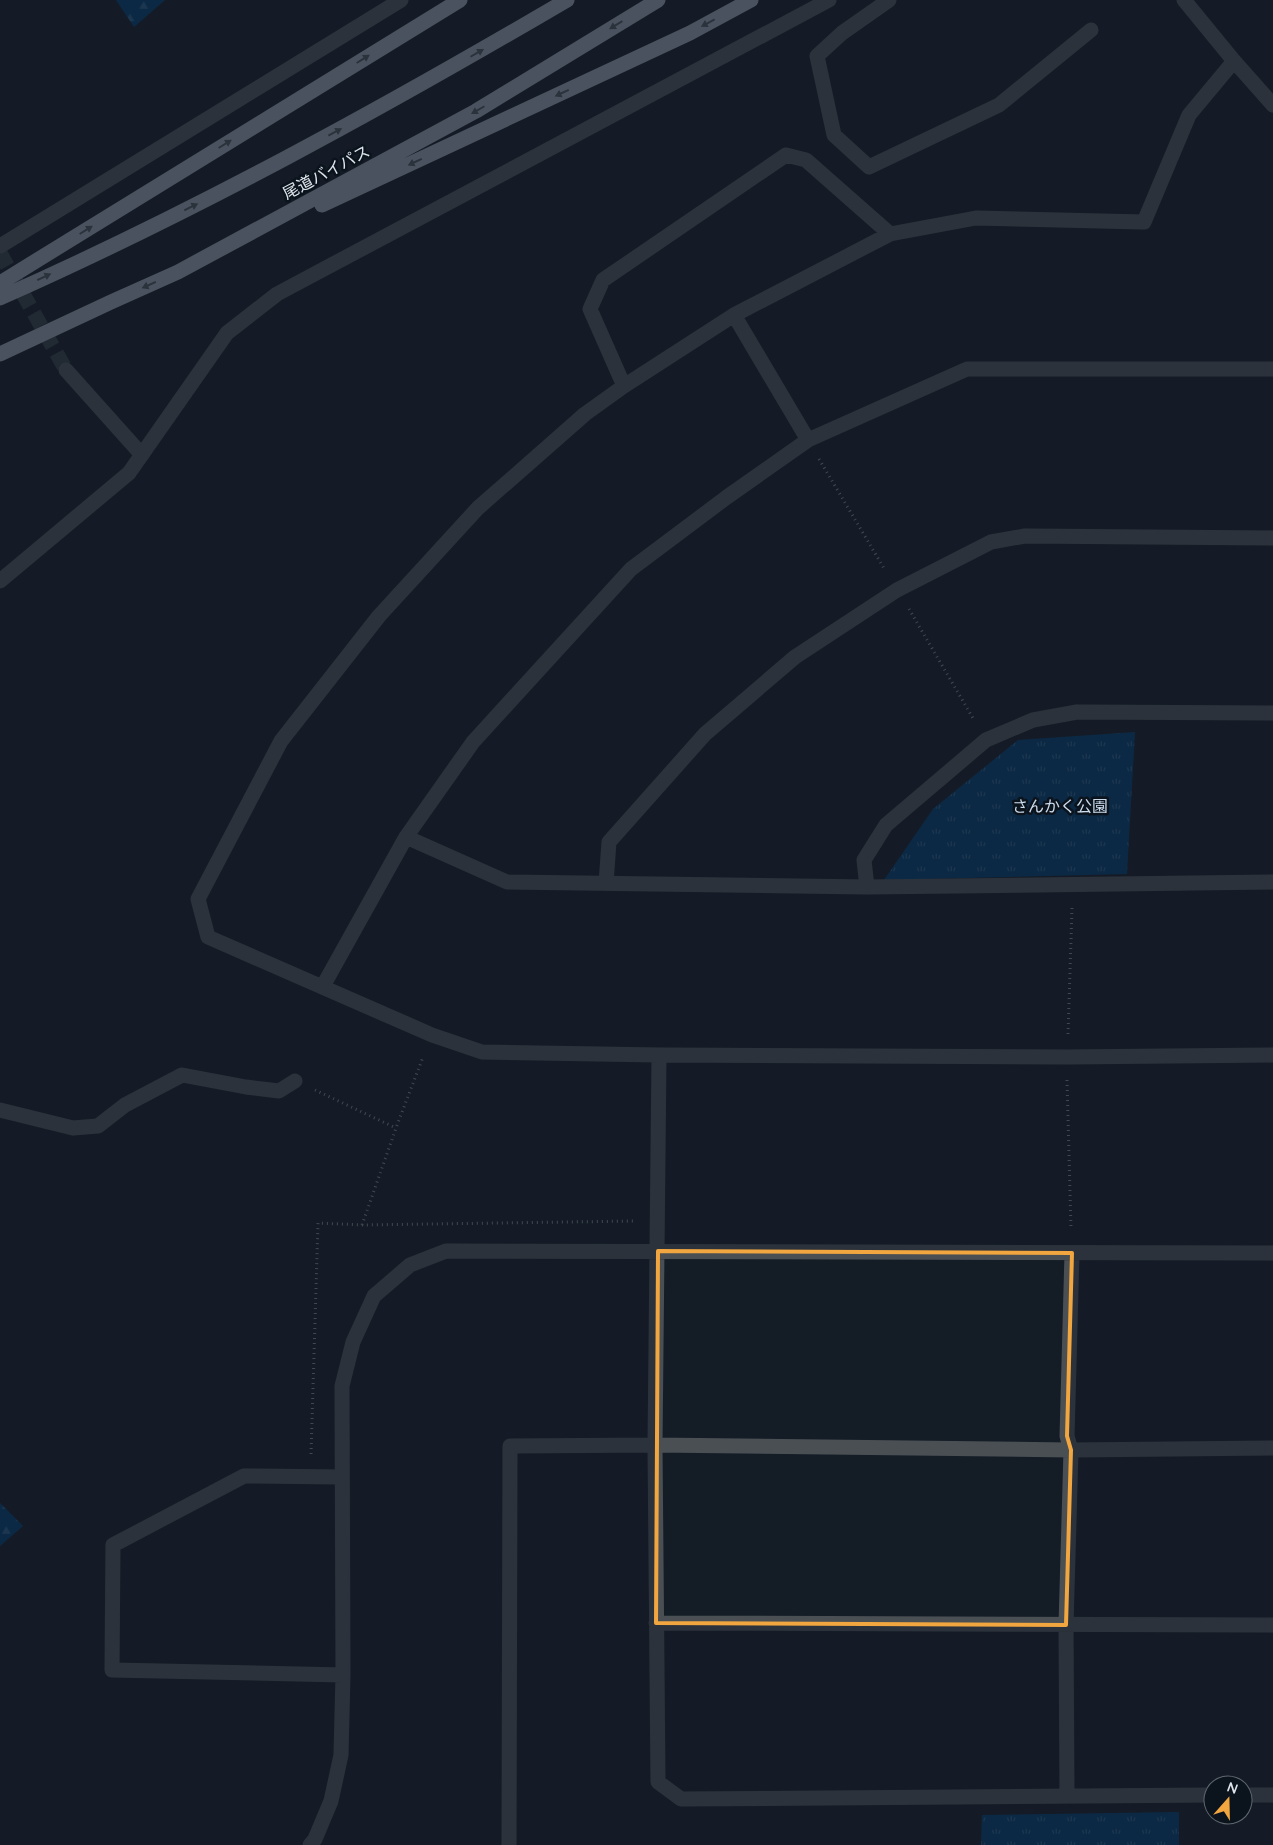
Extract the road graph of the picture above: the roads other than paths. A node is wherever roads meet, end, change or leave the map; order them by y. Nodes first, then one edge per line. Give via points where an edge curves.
1 (401, 0) edge
2 (460, 0) edge
3 (567, 0) edge
4 (658, 0) edge
5 (751, 0) edge
6 (829, 0) edge
7 (889, 0) edge
8 (1184, 0) edge
9 (1091, 30) dead end
10 (1234, 61) junction
11 (1273, 105) edge
12 (890, 234) junction
13 (0, 246) edge
14 (178, 272) junction
15 (0, 282) edge
16 (0, 298) edge
17 (734, 314) junction
18 (0, 354) edge
19 (1273, 369) edge
20 (66, 370) tunnel mouth
21 (624, 386) junction
22 (808, 440) junction
23 (142, 455) junction
24 (1273, 538) edge
25 (0, 581) edge
26 (1273, 714) edge
27 (406, 837) junction
28 (1273, 882) edge
29 (606, 883) junction
30 (867, 887) junction
31 (323, 986) junction
32 (659, 1055) junction
33 (1273, 1055) edge
34 (302, 1084) road end
35 (0, 1110) edge
36 (658, 1251) junction
37 (1072, 1253) junction
38 (1273, 1253) edge
39 (655, 1445) junction
40 (1273, 1448) edge
41 (1071, 1450) junction
42 (341, 1477) junction
43 (656, 1623) junction
44 (1273, 1624) edge
45 (1066, 1625) junction
46 (343, 1674) junction
47 (1253, 1795) edge
48 (1273, 1795) edge
49 (1067, 1796) junction
50 (1203, 1796) edge
51 (310, 1845) edge
52 (509, 1845) edge

1 - 13 street
15 -> 2 highway
16 -> 3 highway, 尾道バイパス via 266,170
4 -> 14 highway, 尾道バイパス via 476,111
5 -> 14 highway via 690,33
6 - 23 street via 277,294 227,333
7 - 9 street via 842,33 817,56 834,135 869,167 999,105
8 - 10 street
10 - 11 street
10 - 12 street via 1189,114 1144,222 976,218
12 - 17 street
12 - 21 street via 806,160 786,155 603,280 590,308
14 -> 18 highway, 尾道バイパス
17 - 21 street
17 - 22 street
19 - 22 street via 967,369
20 - 23 street
21 - 31 street via 585,414 478,508 379,616 281,741 198,899 208,937
22 - 27 street via 631,569 473,742
23 - 25 street via 129,473
24 - 29 street via 1025,536 991,542 897,590 795,657 705,734 609,842
26 - 30 street via 1077,712 1032,720 986,740 886,826 864,860
27 - 29 street via 507,882
27 - 31 street
28 - 30 street
29 - 30 street
31 - 32 street via 432,1036 482,1052
32 - 33 street
32 - 36 street
34 - 35 street via 279,1091 182,1075 125,1105 98,1126 73,1128
36 - 37 street
36 - 39 street
36 - 42 street via 446,1251 410,1265 374,1296 353,1342 342,1386
37 - 38 street
37 - 41 street via 1067,1436
39 - 41 street
39 - 43 street
39 - 52 street via 510,1446
40 - 41 street
41 - 45 street
42 - 46 street
42 - 46 street via 244,1476 113,1545 112,1670
43 - 45 street
43 - 49 street via 658,1782 681,1799
44 - 45 street
45 - 49 street
46 - 51 street via 341,1755 330,1801
47 - 48 street
49 - 50 street

